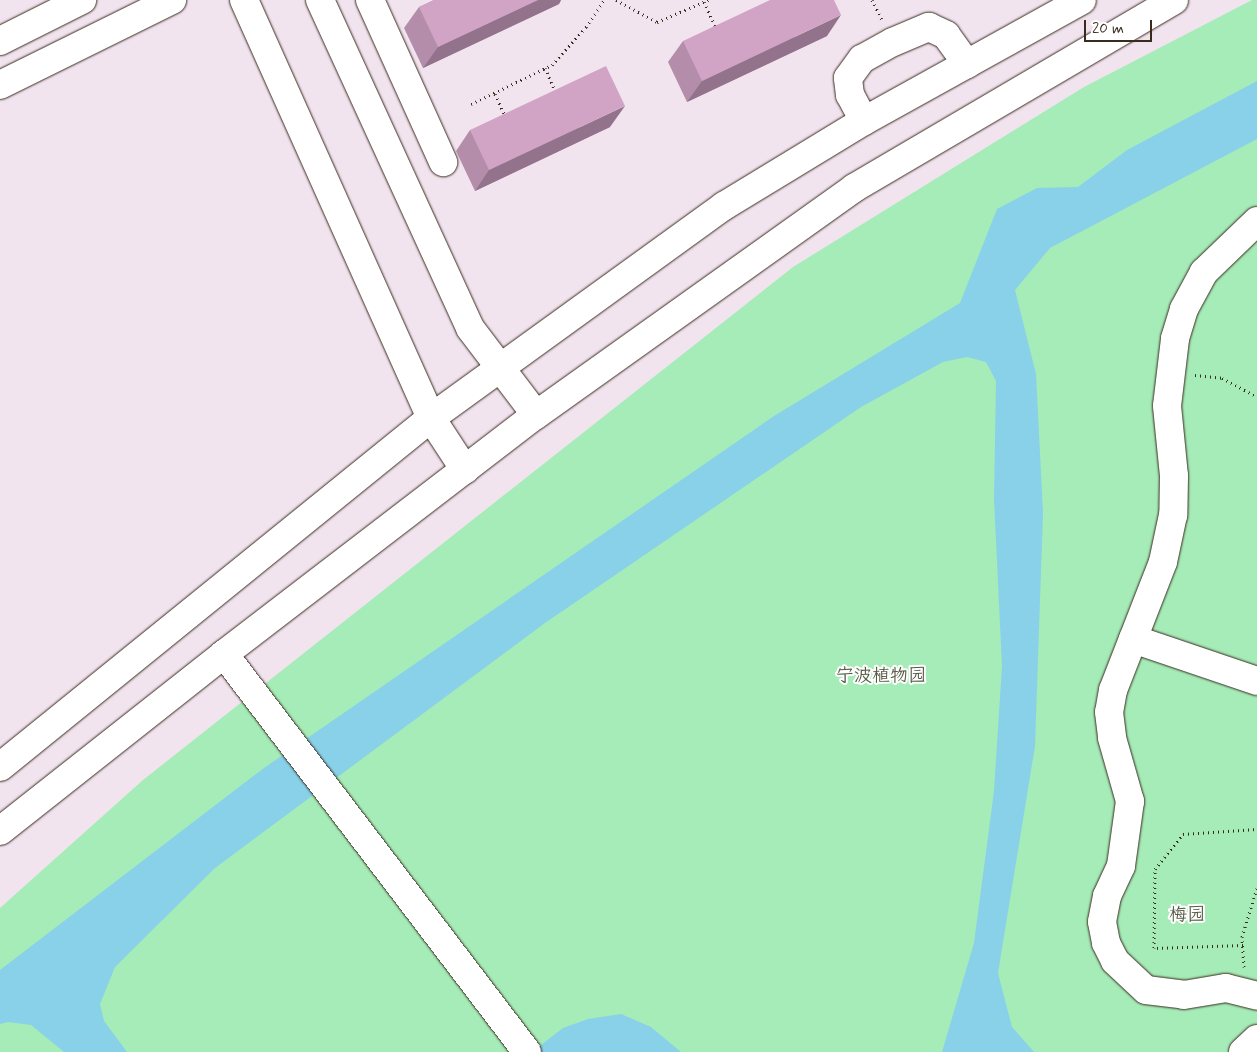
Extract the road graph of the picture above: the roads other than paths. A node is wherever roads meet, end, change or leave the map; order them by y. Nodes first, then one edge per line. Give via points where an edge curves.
1 (82, 0) edge
2 (172, 0) edge
3 (244, 0) edge
4 (320, 0) edge
5 (370, 0) edge
6 (1082, 0) edge
7 (1174, 0) edge
8 (0, 41) edge
9 (967, 64) junction
10 (0, 85) edge
11 (864, 121) junction
12 (443, 162) dead end
13 (1257, 221) edge
14 (500, 368) junction
15 (536, 415) junction
16 (431, 418) junction
17 (465, 470) junction
18 (1133, 639) junction
19 (224, 654) junction
20 (1257, 682) edge
21 (0, 766) edge
22 (0, 831) edge
23 (1252, 993) edge
24 (1257, 1038) edge
25 (525, 1050) edge
26 (1244, 1052) edge

1 - 8 street
2 - 10 street
3 - 16 street
4 - 14 street via 470,328
5 - 12 street
6 - 9 street
7 - 15 street via 854,188
9 - 11 street
9 - 11 street via 946,35 929,27 862,59 848,78 850,95
11 - 14 street via 724,206
13 - 18 street via 1204,272 1184,309 1169,373 1173,515 1163,562
14 - 15 street
14 - 16 street
15 - 17 street
16 - 17 street
16 - 21 street
17 - 19 street
18 - 20 street
18 - 23 street via 1122,660 1109,712 1112,738 1130,801 1121,866 1107,896 1102,922 1106,943 1115,962 1146,990 1184,996 1205,990
19 - 22 street
19 - 25 street
24 - 26 street

